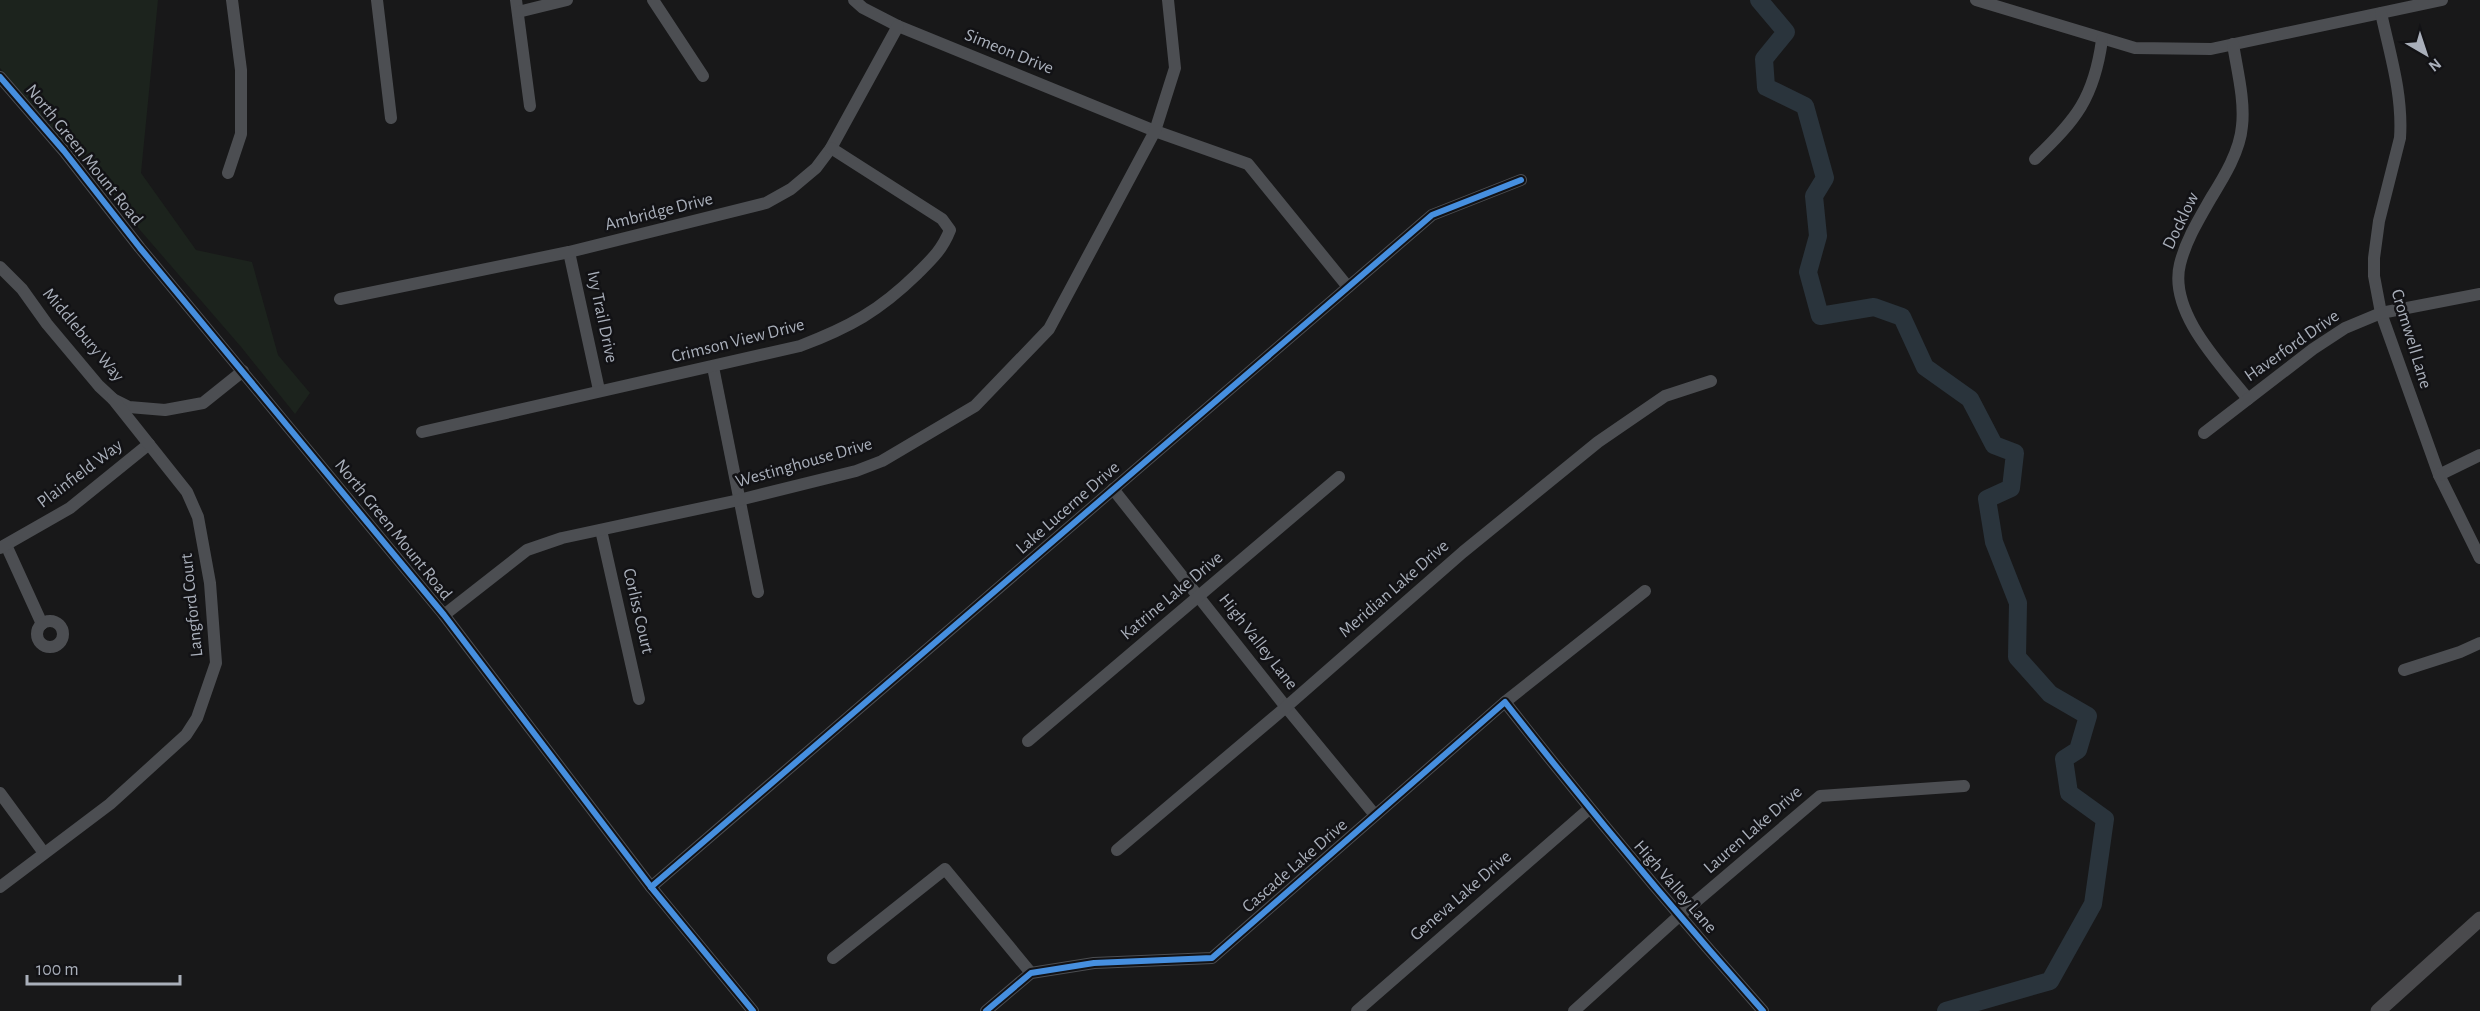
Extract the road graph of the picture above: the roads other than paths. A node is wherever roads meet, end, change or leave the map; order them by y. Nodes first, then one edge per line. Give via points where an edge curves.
1 (232, 0) edge
2 (377, 0) edge
3 (567, 0) edge
4 (653, 0) edge
5 (854, 0) edge
6 (1168, 0) edge
7 (1976, 0) edge
8 (2442, 0) edge
9 (517, 6) edge
10 (2381, 13) junction
11 (898, 26) junction
12 (2102, 40) junction
13 (2233, 44) junction
14 (703, 76) dead end
15 (0, 77) edge
16 (530, 106) dead end
17 (391, 118) dead end
18 (1155, 131) junction
19 (831, 148) junction
20 (2035, 159) dead end
21 (228, 173) dead end
22 (1521, 180) dead end
23 (569, 252) junction
24 (0, 267) edge
25 (1348, 287) junction
26 (2480, 294) edge
27 (339, 299) dead end
28 (2381, 313) junction
29 (712, 368) junction
30 (243, 371) junction
31 (1711, 381) dead end
32 (599, 390) junction
33 (112, 399) junction
34 (2248, 399) junction
35 (422, 432) dead end
36 (2204, 433) dead end
37 (149, 444) junction
38 (2480, 455) edge
39 (2439, 475) junction
40 (1339, 477) dead end
41 (1113, 489) junction
42 (739, 500) junction
43 (601, 530) junction
44 (3, 547) edge
45 (2480, 558) edge
46 (1646, 591) dead end
47 (758, 592) dead end
48 (1200, 596) junction
49 (444, 615) junction
50 (42, 624) dead end
51 (2480, 643) edge
52 (2404, 670) dead end
53 (639, 699) dead end
54 (1505, 702) junction
55 (1286, 707) junction
56 (1028, 741) dead end
57 (1964, 786) dead end
58 (0, 793) edge
59 (1589, 808) junction
60 (1375, 815) junction
61 (1117, 850) dead end
62 (44, 853) junction
63 (0, 887) edge
64 (651, 887) junction
65 (1679, 916) junction
66 (2480, 919) edge
67 (833, 958) dead end
68 (1031, 973) junction
69 (753, 1011) edge
70 (986, 1011) edge
71 (1357, 1011) edge
72 (1574, 1011) edge
73 (1763, 1011) edge
74 (2378, 1011) edge

1 - 21 street via 241,70 241,134
2 - 17 street
3 - 9 street
4 - 14 street
5 - 11 street, Simeon Drive
6 - 18 street, Westinghouse Drive via 1175,68
7 - 12 street
8 - 10 street
9 - 16 street
10 - 13 street
10 - 28 street, Cromwell Lane via 2395,74 2401,126 2374,258
11 - 18 street, Simeon Drive
11 - 19 street, Ambridge Drive
12 - 13 street via 2135,48 2211,50
12 - 20 street via 2098,69 2084,105 2064,132
13 - 34 street, Docklow via 2242,126 2221,182 2191,233 2179,266 2179,289 2185,311 2205,345
15 - 30 street, North Green Mount Road
18 - 25 street, Simeon Drive via 1248,164
18 - 42 street, Westinghouse Drive via 1049,329 975,406 882,461
19 - 23 street, Ambridge Drive via 808,177 766,203
19 - 29 street, Crimson View Drive via 942,219 950,230 943,247 898,293 842,330 800,346
22 - 25 street, Lake Lucerne Drive via 1432,215
23 - 27 street, Ambridge Drive
23 - 32 street, Ivy Trail Drive
24 - 33 street, Middlebury Way
25 - 41 street, Lake Lucerne Drive
26 - 28 street, Haverford Drive
28 - 34 street, Haverford Drive via 2345,328
28 - 39 street, Cromwell Lane
29 - 32 street, Crimson View Drive
29 - 42 street
30 - 33 street, Middlebury Way via 203,403 181,409 129,407
30 - 49 street, North Green Mount Road
31 - 55 street, Meridian Lake Drive via 1665,396 1598,442 1463,552
32 - 35 street, Crimson View Drive
33 - 37 street, Langford Court
34 - 36 street, Haverford Drive
37 - 44 street, Plainfield Way via 70,508
37 - 62 street, Langford Court via 188,492 198,517 210,583 216,663 197,718 186,735 110,804
38 - 39 street
39 - 45 street, Cromwell Lane
40 - 48 street, Katrine Lake Drive
41 - 48 street, High Valley Lane
41 - 64 street, Lake Lucerne Drive
42 - 43 street, Westinghouse Drive
42 - 47 street
43 - 49 street, Westinghouse Drive via 527,550
43 - 53 street, Corliss Court
44 - 50 street
46 - 54 street, Cascade Lake Drive
48 - 55 street, High Valley Lane
48 - 56 street, Katrine Lake Drive
49 - 64 street, North Green Mount Road
51 - 52 street
54 - 59 street, High Valley Lane
54 - 60 street, Cascade Lake Drive
55 - 60 street, High Valley Lane
55 - 61 street, Meridian Lake Drive
57 - 65 street, Lauren Lake Drive via 1820,796
58 - 62 street
59 - 65 street, High Valley Lane
59 - 71 street, Geneva Lake Drive
60 - 68 street, Cascade Lake Drive via 1212,958 1094,963
62 - 63 street, Langford Court
64 - 69 street, North Green Mount Road
65 - 72 street, Lauren Lake Drive
65 - 73 street, High Valley Lane
66 - 74 main road
67 - 68 street via 945,870
68 - 70 street

